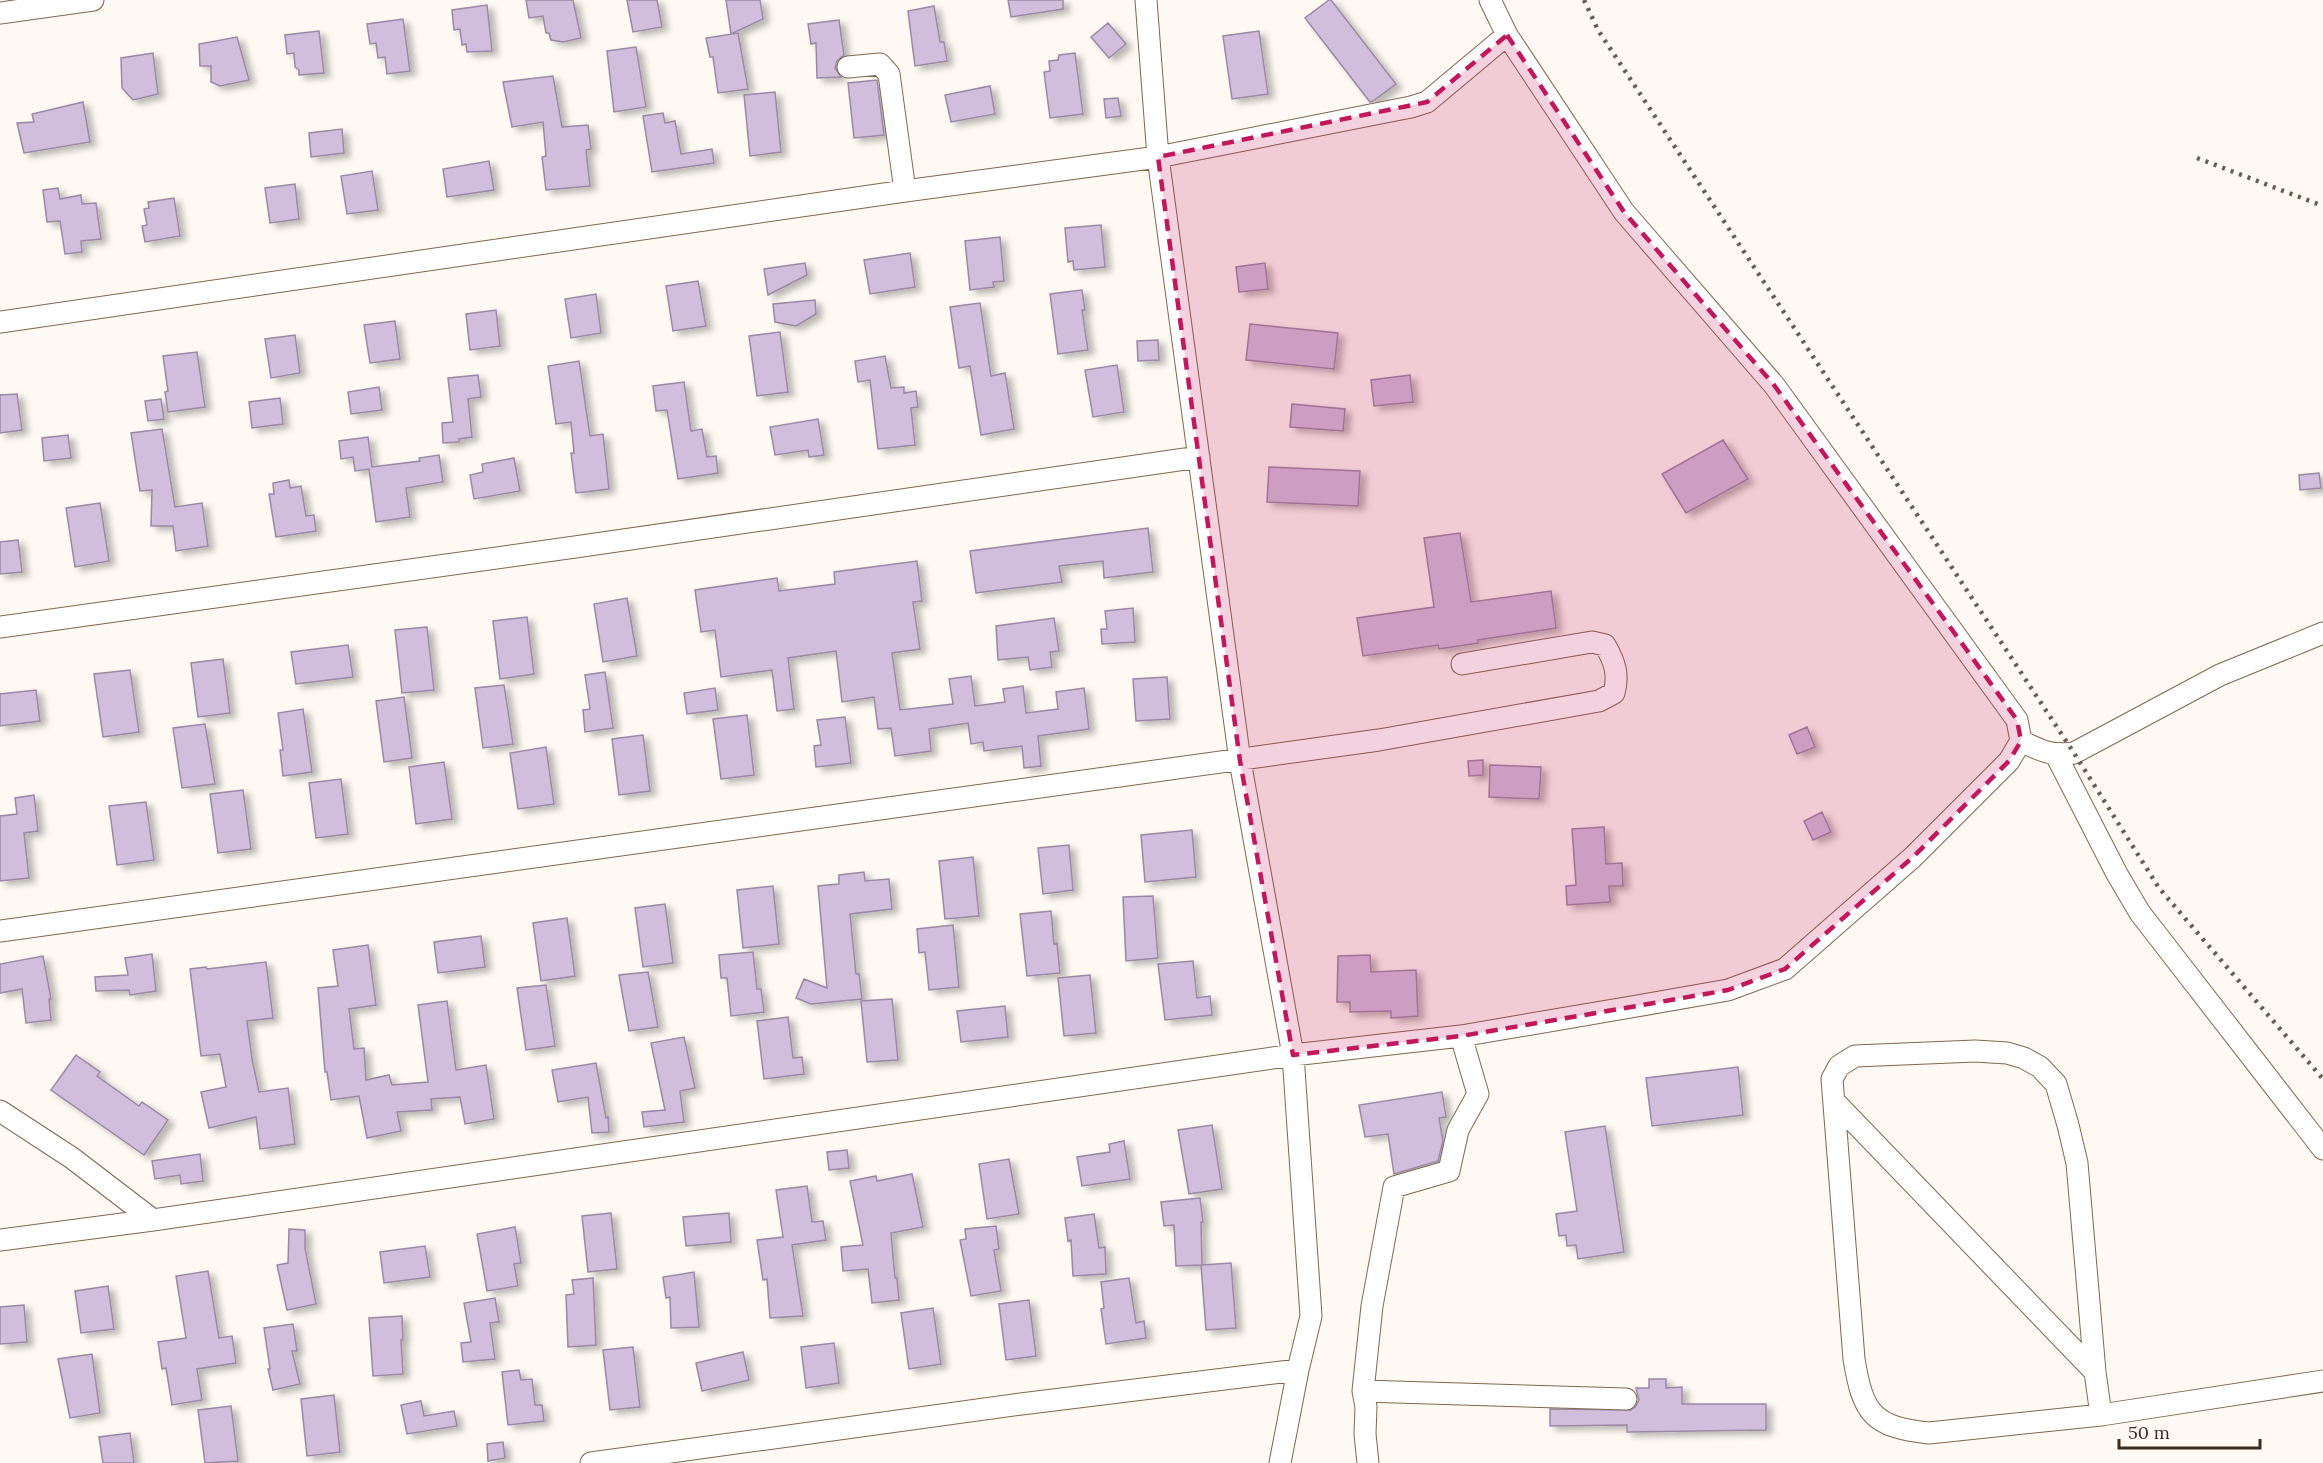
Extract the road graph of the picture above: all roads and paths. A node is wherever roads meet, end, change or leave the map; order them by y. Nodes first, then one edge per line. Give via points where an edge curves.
1 (93, 0) edge
2 (1146, 0) edge
3 (1490, 0) edge
4 (0, 13) edge
5 (1506, 35) junction
6 (848, 67) dead end
7 (1158, 157) junction
8 (905, 191) junction
9 (0, 322) edge
10 (1199, 456) junction
11 (0, 627) edge
12 (2323, 633) edge
13 (1462, 664) dead end
14 (2021, 741) junction
15 (2056, 755) junction
16 (1239, 761) junction
17 (0, 931) edge
18 (1461, 1036) junction
19 (1293, 1055) junction
20 (1834, 1101) junction
21 (0, 1112) edge
22 (2323, 1149) edge
23 (153, 1220) junction
24 (0, 1240) edge
25 (1298, 1370) junction
26 (2095, 1372) junction
27 (2323, 1381) edge
28 (1363, 1391) junction
29 (1626, 1399) dead end
30 (2101, 1415) junction
31 (591, 1463) edge
32 (1280, 1463) edge
33 (1368, 1463) edge

1 - 4 street
2 - 7 street
3 - 5 street
5 - 7 street via 1427,102
5 - 14 street via 1624,212 1773,385 2018,720
6 - 8 street via 880,64 889,75
7 - 8 street
7 - 10 street
8 - 9 street
10 - 11 street
10 - 16 street
12 - 15 street via 2220,675 2074,753
13 - 16 street via 1592,642 1605,645 1614,660 1618,680 1614,693 1574,706
14 - 15 street
14 - 18 street via 2009,760 1913,857 1785,969 1728,990
15 - 22 street via 2140,914
16 - 17 street
16 - 19 street
18 - 19 street
18 - 28 street via 1478,1094 1458,1130 1449,1172 1394,1187 1372,1306
19 - 23 street
19 - 25 street via 1311,1316
20 - 26 street
20 - 26 street via 1833,1078 1839,1066 1855,1056 1883,1053 2007,1053 2040,1067 2056,1083 2077,1163
20 - 30 street via 1854,1359 1859,1388 1868,1409 1885,1424 1929,1433
21 - 23 street via 72,1158
23 - 24 street
25 - 31 street
25 - 32 street
26 - 30 street
27 - 30 street
28 - 29 street
28 - 33 street

